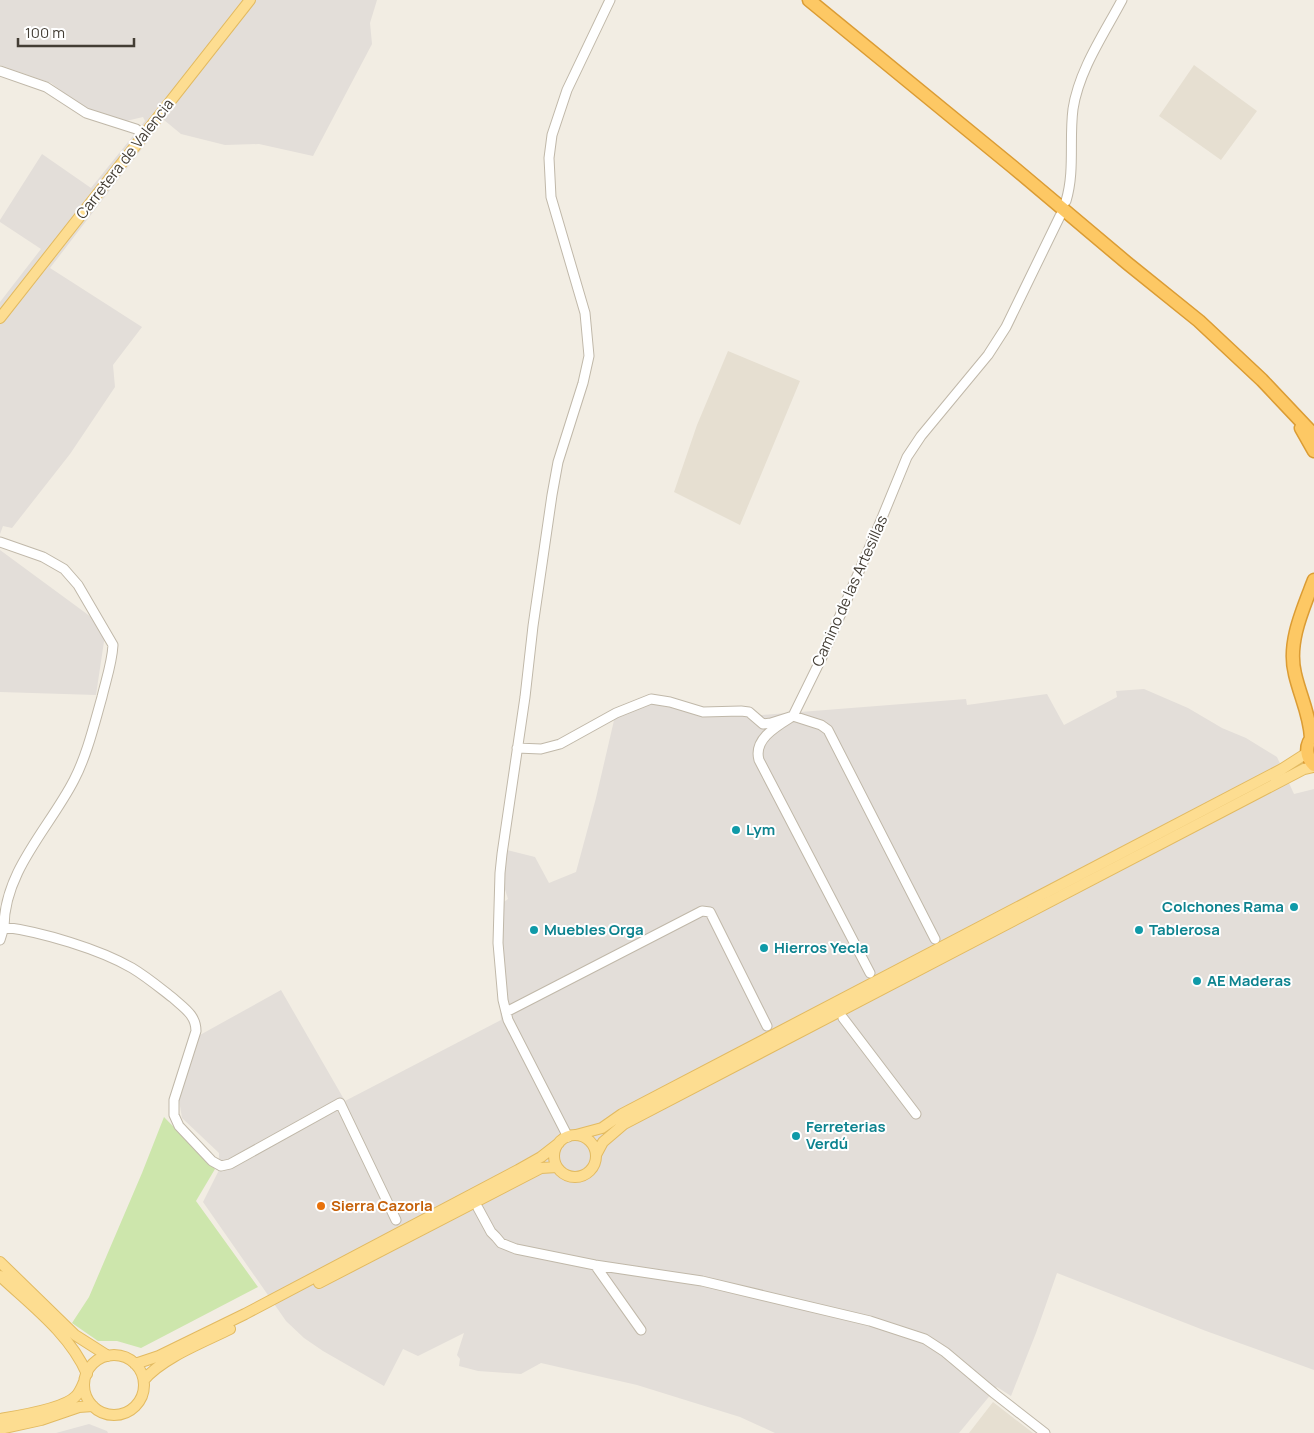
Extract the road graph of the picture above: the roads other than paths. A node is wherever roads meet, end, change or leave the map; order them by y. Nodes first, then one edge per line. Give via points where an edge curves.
1 (250, 0) edge
2 (610, 0) edge
3 (810, 0) edge
4 (1122, 0) edge
5 (0, 71) edge
6 (144, 135) junction
7 (1066, 201) dead end
8 (1060, 216) dead end
9 (0, 318) edge
10 (1293, 412) junction
11 (1314, 435) edge
12 (1314, 451) edge
13 (0, 542) edge
14 (1314, 580) edge
15 (792, 716) junction
16 (1312, 736) edge
17 (517, 748) junction
18 (1307, 752) junction
19 (1314, 766) edge
20 (4, 927) junction
21 (935, 939) dead end
22 (0, 940) edge
23 (870, 972) dead end
24 (506, 1012) junction
25 (843, 1018) dead end
26 (767, 1026) dead end
27 (916, 1114) dead end
28 (572, 1136) junction
29 (559, 1143) junction
30 (596, 1155) junction
31 (558, 1167) junction
32 (478, 1208) dead end
33 (396, 1220) dead end
34 (0, 1262) edge
35 (595, 1265) junction
36 (0, 1276) edge
37 (641, 1330) dead end
38 (108, 1356) junction
39 (135, 1364) junction
40 (86, 1377) junction
41 (144, 1380) junction
42 (93, 1406) junction
43 (0, 1420) edge
44 (0, 1429) edge
45 (1045, 1433) edge

1 - 6 main road, Carretera de Valencia
2 - 17 street via 567,90 552,135 549,158 551,197 585,313 589,356 558,462
3 - 10 highway via 1199,321
4 - 7 street via 1088,64 1075,98
5 - 6 street via 46,87 86,113 136,129
6 - 9 main road, Carretera de Valencia
8 - 15 street, Camino de las Artesillas via 1006,327 908,457 823,655
10 - 11 highway
10 - 12 highway
13 - 20 street via 44,557 64,569 78,585 113,645 85,755 75,779 16,878 5,909
14 - 16 highway via 1294,646 1294,672
15 - 17 street via 763,724 749,712 703,712 651,699 616,713 560,744 541,749
15 - 21 street via 821,724 828,730
15 - 23 street via 766,736 758,748 759,760
16 - 18 highway
17 - 24 street via 500,872 498,943
18 - 19 highway
18 - 28 main road via 1282,769 622,1114 602,1128
19 - 30 main road via 624,1124 603,1142
20 - 22 street
20 - 33 street via 76,945 122,963 151,980 189,1011 196,1021 196,1031 174,1100 174,1115 179,1126 216,1164 230,1164 340,1103
24 - 26 street via 706,911 710,912
24 - 28 street
25 - 27 street
28 - 29 main road
28 - 30 main road via 588,1139
29 - 31 main road via 555,1152
29 - 39 main road via 518,1170 245,1314 159,1356
30 - 31 main road via 593,1167 582,1176 568,1176
31 - 41 main road via 548,1166 535,1171 169,1360 151,1371
32 - 35 street via 491,1232 501,1242 539,1255
34 - 38 main road via 75,1335
35 - 37 street
35 - 45 street via 702,1281 855,1317 912,1334 934,1343
36 - 40 main road via 74,1350
38 - 39 main road via 125,1357
38 - 40 main road via 92,1365
39 - 41 main road
40 - 42 main road via 85,1390
40 - 43 main road via 76,1395 66,1402
41 - 42 main road via 139,1401 124,1413 104,1413
42 - 44 main road

